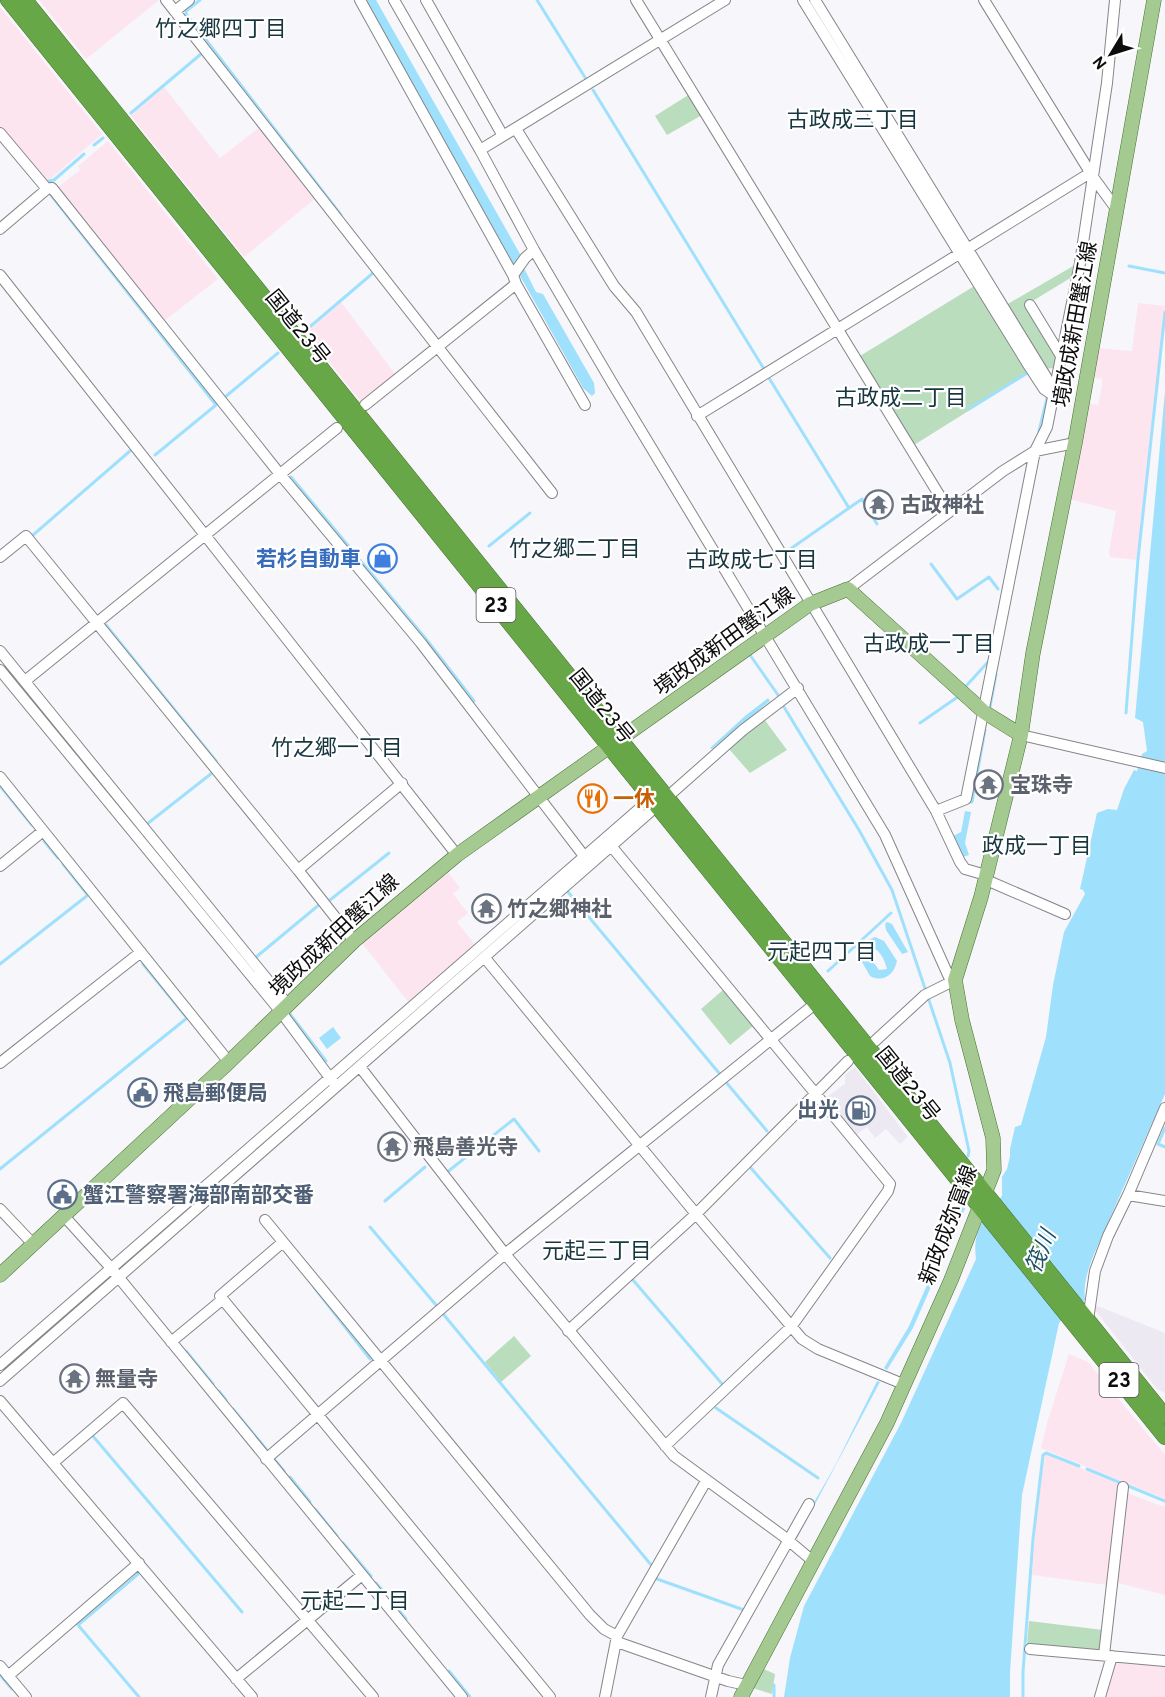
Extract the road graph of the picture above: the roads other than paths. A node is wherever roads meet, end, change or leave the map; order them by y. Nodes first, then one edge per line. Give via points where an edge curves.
1 (8, 0) edge
2 (25, 0) edge
3 (166, 0) edge
4 (189, 0) edge
5 (360, 0) edge
6 (394, 0) edge
7 (426, 0) edge
8 (636, 0) edge
9 (725, 0) edge
10 (803, 0) edge
11 (815, 0) edge
12 (984, 0) edge
13 (1115, 0) edge
14 (1154, 0) edge
15 (175, 11) junction
16 (660, 40) junction
17 (516, 129) junction
18 (0, 133) edge
19 (503, 136) junction
20 (480, 150) junction
21 (1092, 175) junction
22 (47, 189) junction
23 (1117, 210) junction
24 (0, 229) edge
25 (964, 251) junction
26 (530, 254) junction
27 (0, 275) edge
28 (515, 277) junction
29 (1030, 304) dead end
30 (837, 330) junction
31 (438, 347) junction
32 (1061, 356) junction
33 (1054, 390) junction
34 (365, 405) dead end
35 (585, 405) dead end
36 (697, 416) junction
37 (337, 428) dead end
38 (1075, 443) junction
39 (1035, 451) junction
40 (279, 473) junction
41 (552, 493) dead end
42 (949, 511) junction
43 (205, 533) junction
44 (0, 557) edge
45 (848, 589) junction
46 (810, 604) junction
47 (96, 623) junction
48 (767, 636) junction
49 (2, 657) edge
50 (0, 670) edge
51 (25, 681) junction
52 (798, 688) junction
53 (984, 712) junction
54 (1021, 735) junction
55 (616, 744) junction
56 (1165, 768) edge
57 (0, 777) edge
58 (402, 783) junction
59 (674, 792) dead end
60 (539, 797) junction
61 (639, 809) dead end
62 (936, 811) junction
63 (650, 812) dead end
64 (44, 831) junction
65 (612, 847) junction
66 (457, 855) junction
67 (584, 856) junction
68 (0, 866) edge
69 (298, 870) junction
70 (985, 877) junction
71 (1065, 914) dead end
72 (354, 941) junction
73 (141, 952) junction
74 (485, 958) junction
75 (955, 980) junction
76 (816, 1003) junction
77 (285, 1009) junction
78 (770, 1039) junction
79 (875, 1041) dead end
80 (848, 1061) dead end
81 (229, 1062) junction
82 (0, 1063) edge
83 (360, 1067) junction
84 (329, 1077) junction
85 (336, 1087) junction
86 (815, 1093) junction
87 (1165, 1108) edge
88 (638, 1144) junction
89 (1128, 1195) junction
90 (1165, 1201) edge
91 (984, 1202) junction
92 (0, 1209) edge
93 (696, 1214) junction
94 (64, 1216) junction
95 (265, 1220) dead end
96 (283, 1242) junction
97 (33, 1244) junction
98 (505, 1254) junction
99 (111, 1268) junction
100 (0, 1275) edge
101 (118, 1277) junction
102 (223, 1299) junction
103 (1081, 1318) junction
104 (791, 1327) junction
105 (568, 1331) junction
106 (171, 1342) junction
107 (381, 1360) junction
108 (0, 1365) edge
109 (0, 1381) edge
110 (903, 1384) junction
111 (0, 1401) edge
112 (318, 1414) junction
113 (1165, 1416) edge
114 (1165, 1437) edge
115 (665, 1446) junction
116 (266, 1459) junction
117 (54, 1462) junction
118 (706, 1481) junction
119 (1122, 1487) dead end
120 (809, 1504) dead end
121 (789, 1541) junction
122 (814, 1562) junction
123 (139, 1563) junction
124 (362, 1575) junction
125 (308, 1620) junction
126 (617, 1639) junction
127 (1030, 1649) dead end
128 (1108, 1655) junction
129 (1165, 1661) edge
130 (0, 1666) edge
131 (8, 1676) junction
132 (715, 1677) junction
133 (236, 1679) junction
134 (744, 1691) edge
135 (26, 1697) edge
136 (252, 1697) edge
137 (373, 1697) edge
138 (462, 1697) edge
139 (550, 1697) edge
140 (605, 1697) edge
141 (711, 1697) edge
142 (1100, 1697) edge

1 - 55 highway, 国道23号 / 23 via 471,573
2 - 55 highway, 国道23号 / 23
3 - 15 street
4 - 15 street
5 - 28 street
6 - 20 street
7 - 19 street
8 - 16 street
9 - 16 street
10 - 25 street
11 - 25 street
12 - 21 street
13 - 21 street
14 - 23 main road, 境政成新田蟹江線
15 - 31 street
16 - 17 street
16 - 30 street
17 - 19 street
17 - 36 street via 614,286 636,312
18 - 22 street
19 - 20 street
20 - 26 street
21 - 23 street
21 - 25 street
21 - 32 street via 1080,263
22 - 24 street
22 - 40 street via 52,188
23 - 38 main road, 境政成新田蟹江線
25 - 30 street
25 - 33 street via 1044,389
26 - 28 street
26 - 48 street
27 - 43 street
28 - 31 street
28 - 35 street
29 - 32 street
30 - 36 street
30 - 42 street
31 - 34 street
31 - 41 street
32 - 33 street
33 - 39 street via 1047,427
36 - 46 street
37 - 40 street
38 - 39 street
38 - 54 main road, 境政成新田蟹江線
39 - 42 street
39 - 53 street
40 - 43 street
40 - 60 street via 421,643
42 - 45 street
43 - 47 street
43 - 58 street
44 - 47 street via 26,536
45 - 46 main road, 境政成新田蟹江線
45 - 53 main road
46 - 48 main road, 境政成新田蟹江線
46 - 62 street
47 - 51 street
47 - 69 street
48 - 52 street
48 - 55 main road, 境政成新田蟹江線
49 - 51 street
50 - 77 street
51 - 77 street
52 - 59 street via 743,730
52 - 75 street via 885,834 949,977
53 - 54 main road
53 - 62 street via 966,799
54 - 56 street
54 - 70 main road, 新政成弥富線
55 - 60 main road, 境政成新田蟹江線
55 - 76 highway, 国道23号 / 23
55 - 91 highway, 国道23号 / 23
57 - 64 street
58 - 66 street
58 - 69 street
60 - 66 main road, 境政成新田蟹江線
60 - 67 street
61 - 67 street
62 - 70 street via 965,869
63 - 65 street
64 - 68 street
64 - 73 street
65 - 74 street
65 - 78 street
66 - 72 main road, 境政成新田蟹江線
67 - 84 street
69 - 72 street
70 - 71 street
70 - 75 main road, 新政成弥富線
72 - 77 main road, 境政成新田蟹江線
73 - 81 street
73 - 82 street
74 - 83 street
74 - 88 street
75 - 79 street via 928,993
75 - 91 main road, 新政成弥富線 via 993,1138 994,1170
76 - 78 street
76 - 91 highway, 国道23号 / 23
77 - 81 main road, 境政成新田蟹江線
77 - 84 street
78 - 86 street
78 - 88 street
80 - 86 street
81 - 94 main road, 境政成新田蟹江線
83 - 85 street
83 - 98 street
84 - 85 street
84 - 99 street
85 - 101 street
86 - 93 street
86 - 104 street via 890,1184
87 - 89 street
88 - 93 street
88 - 98 street
89 - 90 street
89 - 103 street via 1108,1236
91 - 103 highway, 国道23号 / 23
91 - 110 main road, 新政成弥富線
92 - 97 street
93 - 104 street
93 - 105 street
94 - 97 main road, 境政成新田蟹江線
94 - 99 street
95 - 96 street
96 - 102 street via 220,1296
96 - 107 street
97 - 100 main road, 境政成新田蟹江線
98 - 105 street
98 - 107 street
99 - 101 street
99 - 108 street
101 - 106 street
101 - 109 street
102 - 106 street
102 - 112 street
103 - 113 highway, 国道23号 / 23
103 - 114 highway, 国道23号 / 23
104 - 110 street via 818,1349
104 - 115 street
105 - 115 street
106 - 116 street
107 - 112 street
107 - 126 street via 590,1615
110 - 122 main road, 新政成弥富線
111 - 117 street
112 - 116 street
112 - 139 street
115 - 118 street via 679,1462
116 - 124 street
117 - 123 street
117 - 125 street via 123,1403
118 - 121 street
118 - 126 street
119 - 128 street
120 - 121 street
121 - 122 street
121 - 132 street via 718,1665
122 - 134 main road, 新政成弥富線
123 - 131 street
123 - 133 street
124 - 125 street
124 - 138 street
125 - 133 street
125 - 137 street
126 - 132 street
126 - 140 street
127 - 128 street
128 - 129 street
128 - 142 street
130 - 131 street
131 - 135 street
132 - 134 street
132 - 141 street
133 - 136 street

